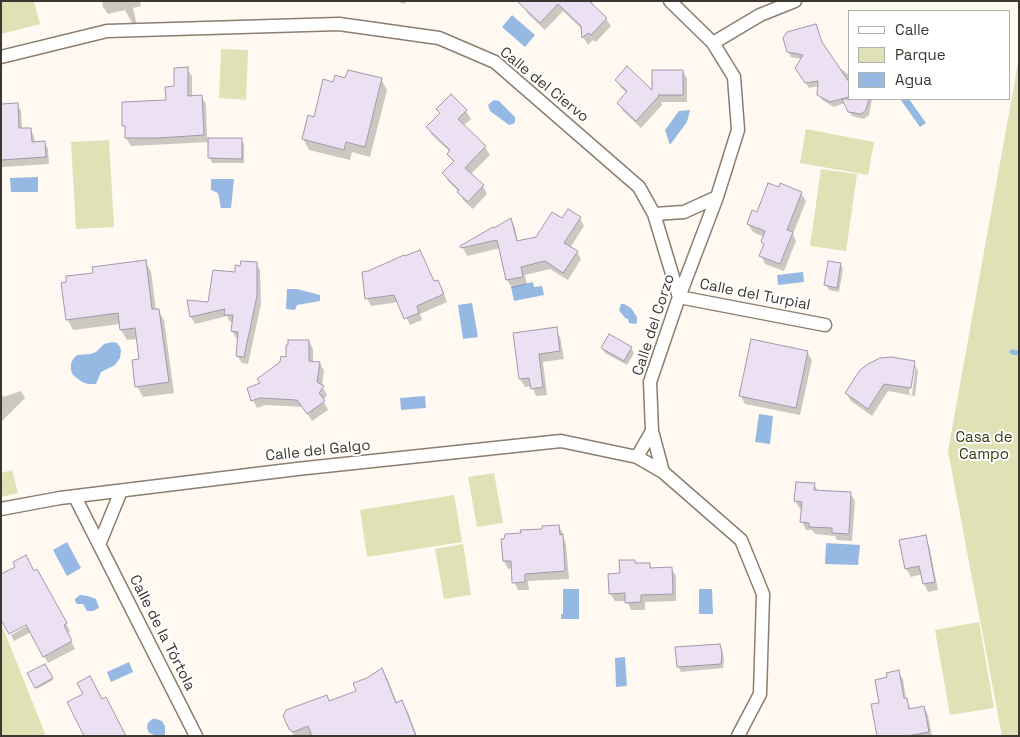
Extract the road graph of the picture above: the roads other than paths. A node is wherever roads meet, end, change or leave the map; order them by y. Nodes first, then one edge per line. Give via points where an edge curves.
1 (670, 1) edge
2 (795, 1) edge
3 (713, 43) junction
4 (1, 57) edge
5 (717, 197) junction
6 (654, 214) junction
7 (679, 296) junction
8 (825, 325) dead end
9 (652, 431) junction
10 (638, 457) junction
11 (663, 472) junction
12 (121, 491) junction
13 (74, 497) junction
14 (1, 509) edge
15 (99, 545) junction
16 (196, 736) edge
17 (738, 736) edge

1 - 3 street, Calle del Corzo
2 - 3 street via 760,15
3 - 5 street, Calle del Corzo via 734,77 738,130
4 - 6 street, Calle del Ciervo via 107,31 339,24 439,38 496,62 639,187
5 - 6 street via 684,212
5 - 7 street, Calle del Corzo
6 - 7 street, Calle del Ciervo
7 - 8 street, Calle del Turpial
7 - 9 street, Calle del Corzo via 650,382
9 - 10 street
9 - 11 street, Calle del Corzo
10 - 11 street, Calle del Galgo
10 - 12 street, Calle del Galgo via 561,441
11 - 17 street via 741,540 763,594 760,694
12 - 13 street, Calle del Galgo
12 - 15 street
13 - 14 street, Calle del Galgo
13 - 15 street, Calle de la Tórtola
15 - 16 street, Calle de la Tórtola

